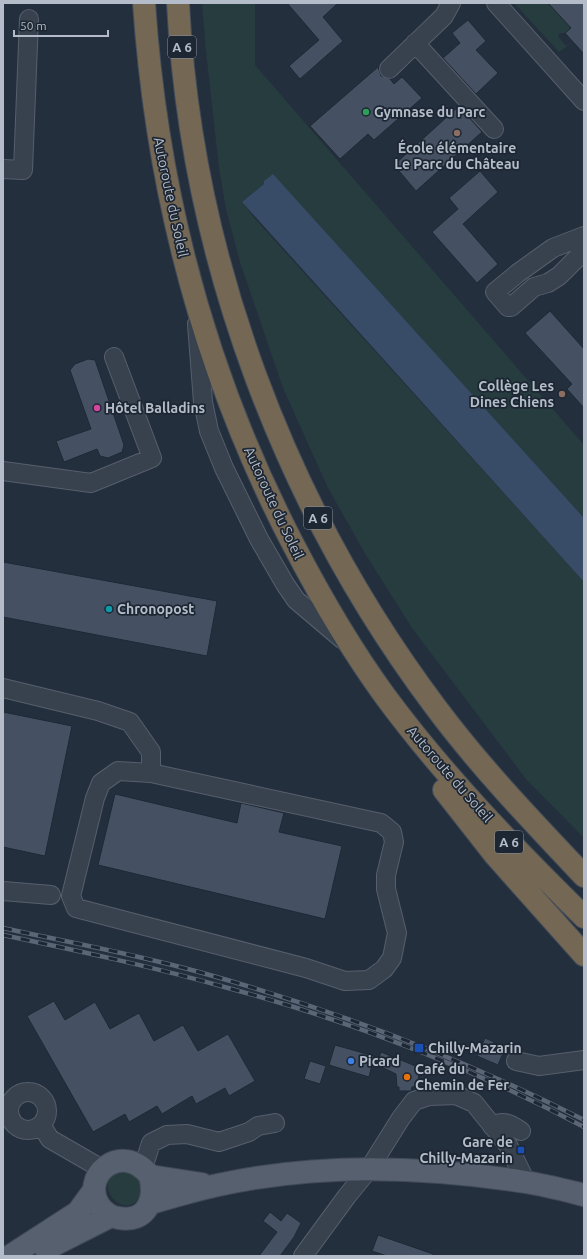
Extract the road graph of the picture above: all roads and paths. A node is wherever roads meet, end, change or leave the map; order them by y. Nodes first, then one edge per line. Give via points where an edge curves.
1 (144, 3) edge
2 (178, 3) edge
3 (451, 3) edge
4 (496, 3) edge
5 (29, 19) dead end
6 (415, 43) junction
7 (389, 68) dead end
8 (584, 101) edge
9 (494, 129) dead end
10 (3, 169) edge
11 (584, 236) edge
12 (584, 251) edge
13 (530, 265) junction
14 (544, 283) junction
15 (196, 304) junction
16 (114, 357) dead end
17 (3, 471) edge
18 (352, 647) junction
19 (3, 688) edge
20 (437, 763) junction
21 (150, 773) junction
22 (584, 876) edge
23 (3, 891) edge
24 (51, 895) dead end
25 (584, 917) edge
26 (584, 956) edge
27 (584, 1060) edge
28 (516, 1061) dead end
29 (6, 1106) edge
30 (275, 1123) dead end
31 (41, 1125) junction
32 (11, 1129) edge
33 (102, 1169) junction
34 (369, 1169) junction
35 (147, 1172) junction
36 (526, 1182) junction
37 (218, 1185) junction
38 (94, 1190) junction
39 (584, 1195) edge
40 (150, 1203) junction
41 (111, 1216) junction
42 (10, 1256) edge
43 (34, 1256) edge
44 (304, 1256) edge

1 - 15 highway, Autoroute du Soleil / A 6 via 148,68 156,129 178,238
2 - 22 highway, A 6 via 195,145 216,247 229,295 268,409 298,477 368,609 436,708 504,792
3 - 6 street via 444,16
4 - 8 street
5 - 10 street via 24,170
6 - 7 street
6 - 9 street
11 - 13 street via 553,248
12 - 14 street via 559,276
13 - 14 street
13 - 14 street via 495,292 508,307 511,307 534,287
15 - 18 highway, Autoroute du Soleil / A 6 via 234,414 267,493 302,563
15 - 18 street via 203,402 209,431 224,468 275,569 296,600
16 - 17 street via 152,458 91,483
18 - 20 highway, Autoroute du Soleil / A 6
19 - 21 street via 98,711 130,722 151,752
20 - 25 highway, Autoroute du Soleil / A 6 via 507,840
20 - 26 highway via 438,783 495,855
21 - 21 street via 118,771 101,783 71,896 76,908 306,968 345,981 369,980 384,969 392,958 397,933 386,889 386,875 394,842 392,832 381,822
23 - 24 street
27 - 28 street via 539,1066
29 - 31 street via 19,1093 37,1094 47,1108 47,1115
29 - 32 street
30 - 35 street via 258,1126 249,1132 219,1142 187,1134 167,1135 151,1143
31 - 32 street via 30,1130
31 - 33 street via 50,1139
33 - 35 main road via 114,1161 128,1160
33 - 38 main road via 96,1178
34 - 36 main road via 462,1173
34 - 36 street via 400,1118 414,1101 429,1096 456,1095 474,1103 498,1133
34 - 37 main road via 307,1172
34 - 44 street
35 - 37 main road via 179,1182
35 - 40 main road via 153,1189
36 - 39 main road
37 - 40 main road
38 - 41 main road via 97,1202
38 - 42 main road via 78,1212
40 - 41 main road via 137,1216 124,1219
41 - 43 main road

